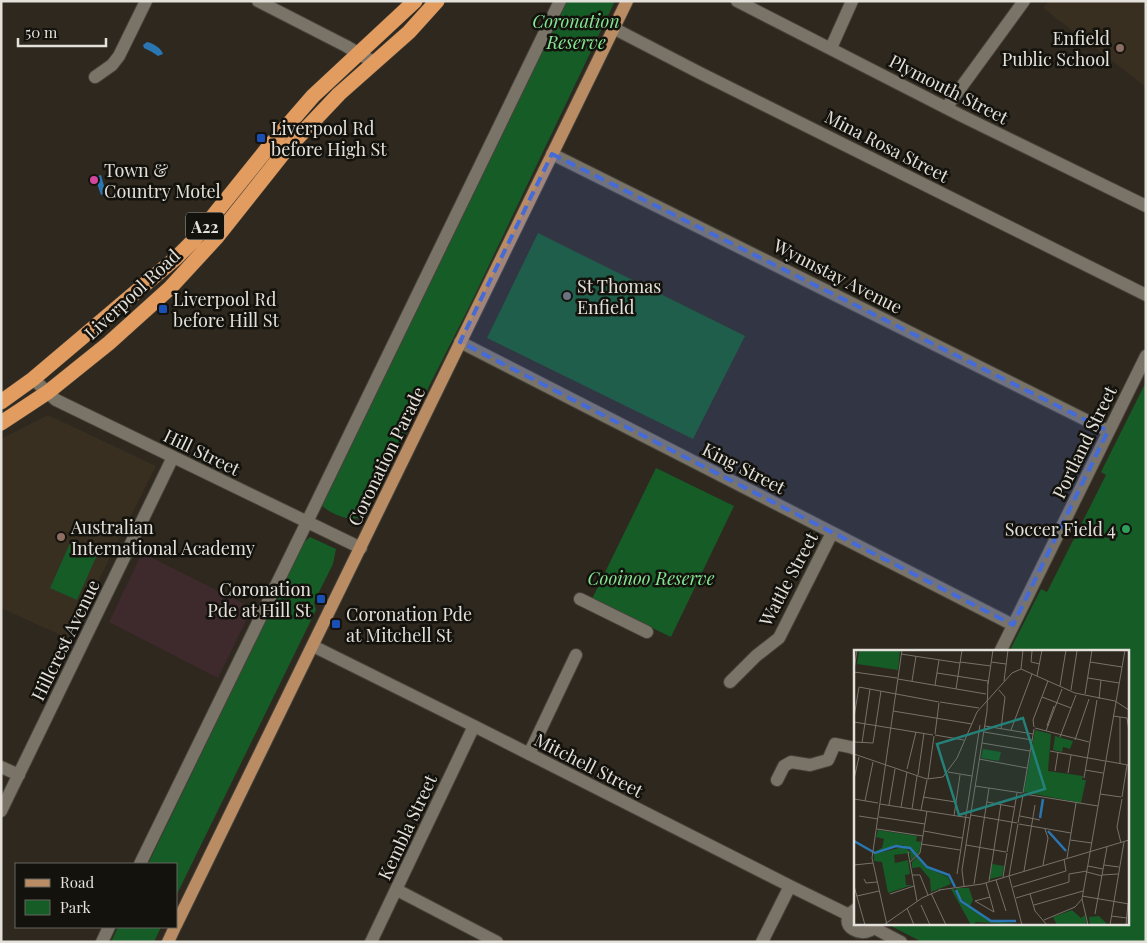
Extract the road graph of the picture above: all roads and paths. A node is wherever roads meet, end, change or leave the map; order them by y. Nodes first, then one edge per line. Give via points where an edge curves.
1 (146, 1) edge
2 (258, 1) edge
3 (415, 1) edge
4 (437, 1) edge
5 (560, 1) edge
6 (626, 1) edge
7 (738, 1) edge
8 (852, 1) edge
9 (1024, 1) edge
10 (613, 28) junction
11 (831, 48) junction
12 (358, 53) junction
13 (375, 63) junction
14 (95, 77) dead end
15 (946, 108) junction
16 (552, 154) junction
17 (1146, 206) edge
18 (1146, 295) edge
19 (460, 342) junction
20 (1146, 356) edge
21 (33, 379) junction
22 (48, 392) junction
23 (1, 402) edge
24 (1, 423) edge
25 (1108, 431) junction
26 (173, 457) junction
27 (308, 522) junction
28 (832, 532) junction
29 (361, 548) junction
30 (580, 599) dead end
31 (1013, 624) junction
32 (647, 632) dead end
33 (313, 646) junction
34 (1001, 650) edge
35 (576, 655) dead end
36 (730, 682) dead end
37 (474, 726) junction
38 (854, 748) edge
39 (529, 754) junction
40 (1, 766) edge
41 (19, 775) junction
42 (777, 780) dead end
43 (1, 811) edge
44 (140, 863) edge
45 (790, 886) junction
46 (396, 890) junction
47 (852, 912) edge
48 (178, 922) edge
49 (875, 926) edge
50 (109, 928) edge
51 (175, 928) edge
52 (855, 938) edge
53 (102, 942) edge
54 (168, 942) edge
55 (371, 942) edge
56 (497, 942) edge
57 (762, 942) edge
58 (901, 942) edge

1 - 14 street via 119,56
2 - 12 street
3 - 12 highway, Liverpool Road / A22
4 - 13 highway, Liverpool Road / A22
5 - 27 street
6 - 10 main road, Coronation Parade
7 - 11 street, Plymouth Street
8 - 11 street
9 - 15 street
10 - 16 main road, Coronation Parade
10 - 18 street, Mina Rosa Street
11 - 15 street, Plymouth Street
12 - 13 street
12 - 21 highway, Liverpool Road / A22 via 288,124 193,241
13 - 22 highway, Liverpool Road / A22 via 339,94 285,152 216,238 170,288
15 - 17 street, Plymouth Street
16 - 19 main road, Coronation Parade
16 - 25 street, Wynnstay Avenue
19 - 28 street, King Street
19 - 29 main road, Coronation Parade
20 - 25 street, Portland Street
21 - 22 street, Hill Street
21 - 23 highway, Liverpool Road / A22
22 - 24 highway, Liverpool Road / A22
22 - 26 street, Hill Street via 56,400
25 - 31 street, Portland Street
26 - 27 street, Hill Street
26 - 41 street, Hillcrest Avenue
27 - 29 street, Hill Street
27 - 44 street
28 - 31 street, King Street
28 - 36 street, Wattle Street via 779,638
29 - 33 main road, Coronation Parade
30 - 32 street
31 - 34 street, Portland Street
33 - 37 street, Mitchell Street
33 - 48 main road, Coronation Parade
35 - 39 street
37 - 39 street, Mitchell Street
37 - 46 street, Kembla Street
38 - 42 street via 835,744 828,760 810,765 791,762 784,766
39 - 45 street, Mitchell Street
40 - 41 street
41 - 43 street, Hillcrest Avenue
45 - 47 street, Mitchell Street
45 - 57 street
46 - 55 street, Kembla Street
46 - 56 street
47 - 52 street via 848,924
49 - 52 street via 865,936
49 - 58 street
50 - 53 street
51 - 54 main road, Coronation Parade

